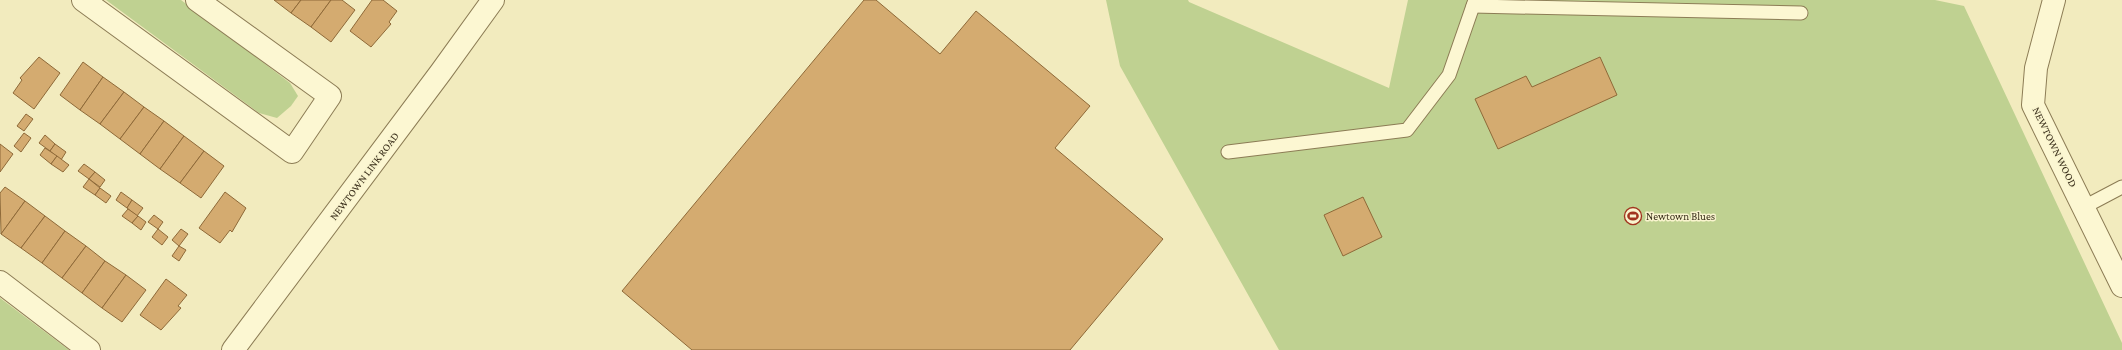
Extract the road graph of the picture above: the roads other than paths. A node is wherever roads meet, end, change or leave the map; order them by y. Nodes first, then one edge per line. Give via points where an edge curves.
1 (83, 0) edge
2 (197, 0) edge
3 (493, 0) edge
4 (2054, 0) edge
5 (1474, 3) edge
6 (1801, 13) dead end
7 (1228, 152) dead end
8 (2122, 188) edge
9 (2084, 207) junction
10 (0, 282) edge
11 (2122, 286) edge
12 (89, 350) edge
13 (233, 350) edge

1 - 2 street via 292,152 330,96
3 - 13 street, NEWTOWN LINK ROAD
4 - 9 street, NEWTOWN WOOD via 2036,68 2033,104
5 - 6 lane
5 - 7 lane via 1448,76 1407,130
8 - 9 lane
9 - 11 street, NEWTOWN WOOD
10 - 12 street

